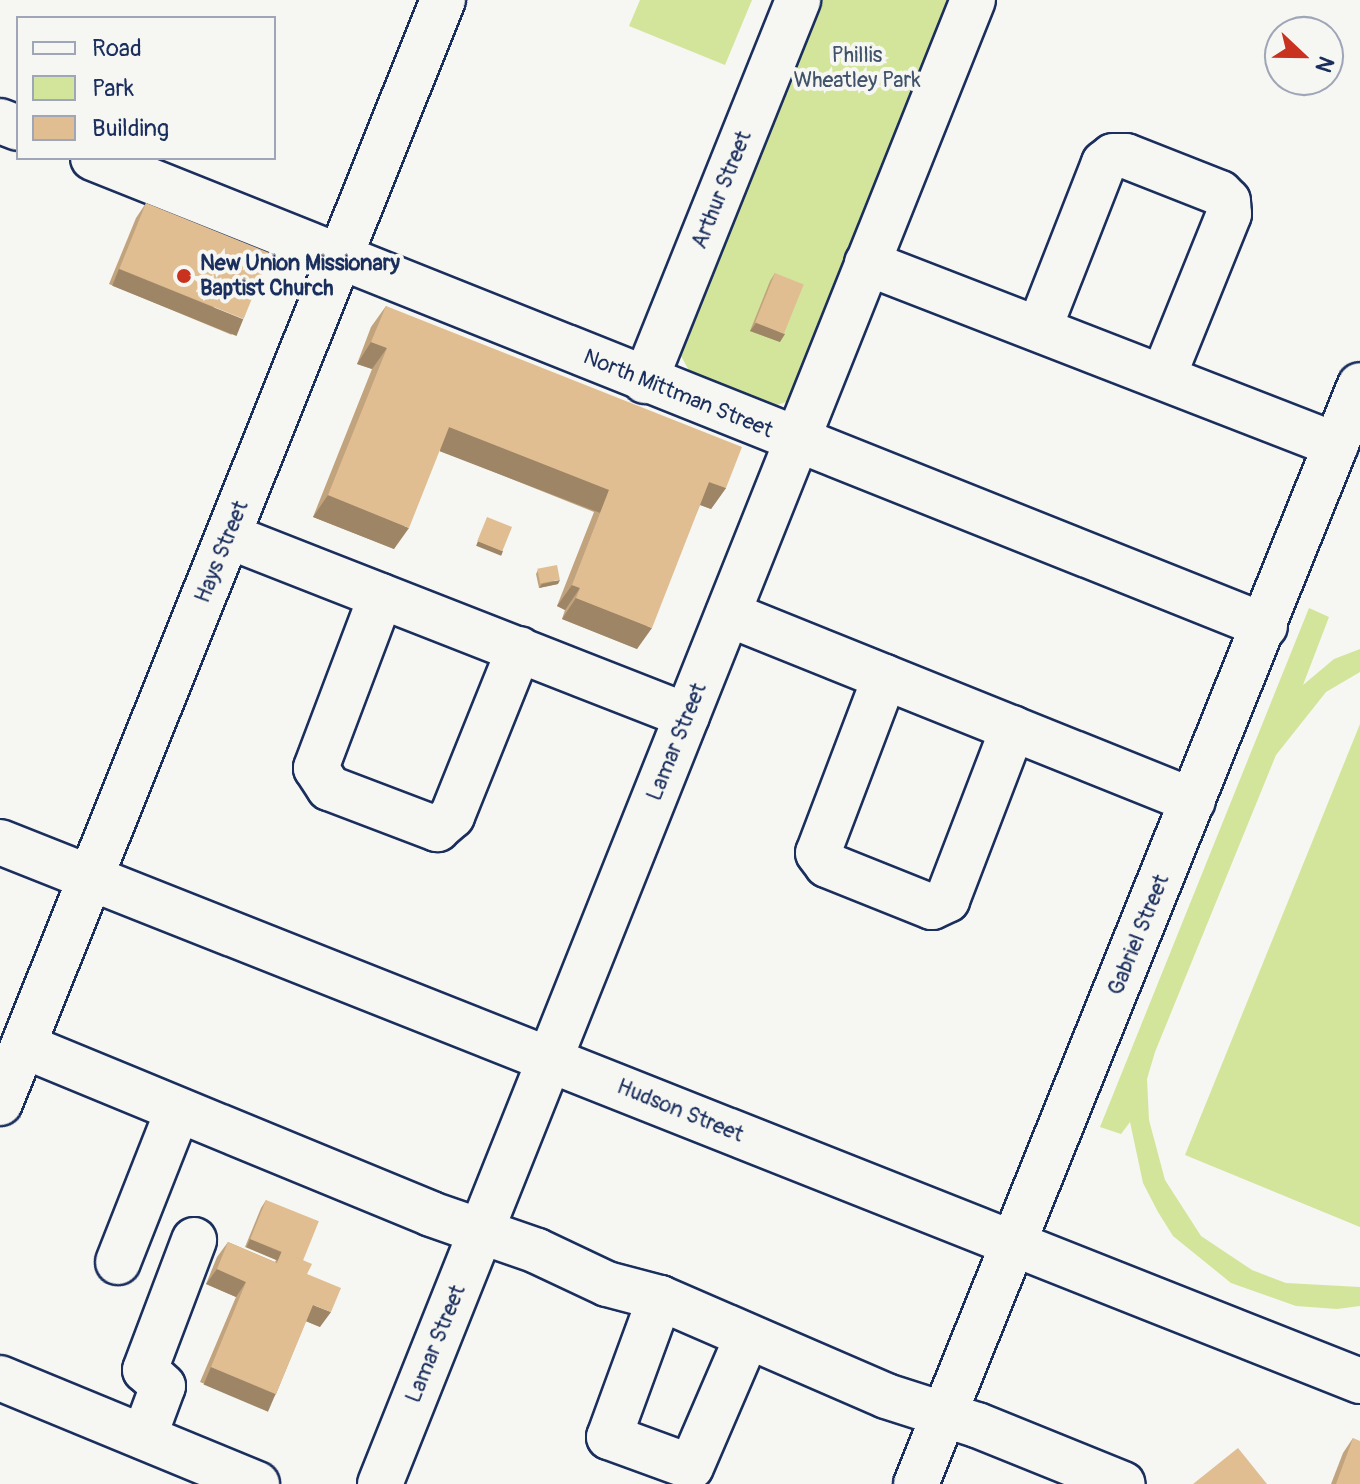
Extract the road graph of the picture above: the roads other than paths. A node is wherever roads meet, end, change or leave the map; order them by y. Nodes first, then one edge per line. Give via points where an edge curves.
1 (443, 0) edge
2 (798, 0) edge
3 (973, 0) edge
4 (98, 160) edge
5 (339, 257) junction
6 (867, 263) junction
7 (1039, 329) junction
8 (1163, 377) junction
9 (645, 381) junction
10 (1360, 385) edge
11 (796, 442) junction
12 (1336, 445) junction
13 (228, 536) junction
14 (381, 596) junction
15 (728, 614) junction
16 (1265, 626) junction
17 (519, 649) junction
18 (885, 677) junction
19 (687, 716) junction
20 (1013, 728) junction
21 (1193, 801) junction
22 (0, 842) edge
23 (92, 879) junction
24 (24, 1046) junction
25 (550, 1059) junction
26 (0, 1103) edge
27 (178, 1110) junction
28 (481, 1233) junction
29 (194, 1240) dead end
30 (1013, 1243) junction
31 (118, 1262) dead end
32 (660, 1298) junction
33 (747, 1337) junction
34 (0, 1378) edge
35 (1360, 1381) edge
36 (943, 1418) junction
37 (144, 1437) junction
38 (257, 1484) edge
39 (380, 1484) edge
40 (916, 1484) edge
41 (1123, 1484) edge

1 - 5 street, Hays Street
2 - 9 street, Arthur Street
3 - 6 street, Lamar Street
4 - 5 street, North Mittman Street
5 - 9 street, North Mittman Street
5 - 13 street, Hays Street
6 - 7 street
6 - 11 street, Lamar Street
7 - 8 street
7 - 8 street via 1104,163 1126,156 1228,201 1229,214
8 - 12 street
9 - 11 street, North Mittman Street
10 - 12 street, Gabriel Street
11 - 15 street, Lamar Street
11 - 16 street, North Mittman Street
12 - 16 street, Gabriel Street
13 - 14 street
13 - 23 street, Hays Street
14 - 17 street
14 - 17 street via 316,768 329,788 437,829 452,816
15 - 18 street
15 - 19 street, Lamar Street
16 - 21 street, Gabriel Street
17 - 19 street
18 - 20 street
18 - 20 street via 818,853 827,865 932,907 947,900
19 - 25 street, Lamar Street
20 - 21 street
21 - 30 street, Gabriel Street
22 - 23 street, Hudson Street
23 - 24 street, Hays Street
23 - 25 street, Hudson Street
24 - 26 street, Hays Street
24 - 27 street
25 - 28 street, Lamar Street
25 - 30 street, Hudson Street
27 - 28 street
27 - 31 street
28 - 32 street via 537,1251 607,1284
28 - 39 street, Lamar Street
29 - 37 street via 145,1370 163,1386
30 - 35 street, Hudson Street
30 - 36 street, Gabriel Street
32 - 33 street
32 - 33 street via 609,1437 691,1467
33 - 36 street
34 - 37 street
36 - 40 street, Gabriel Street
36 - 41 street via 977,1425
37 - 38 street

